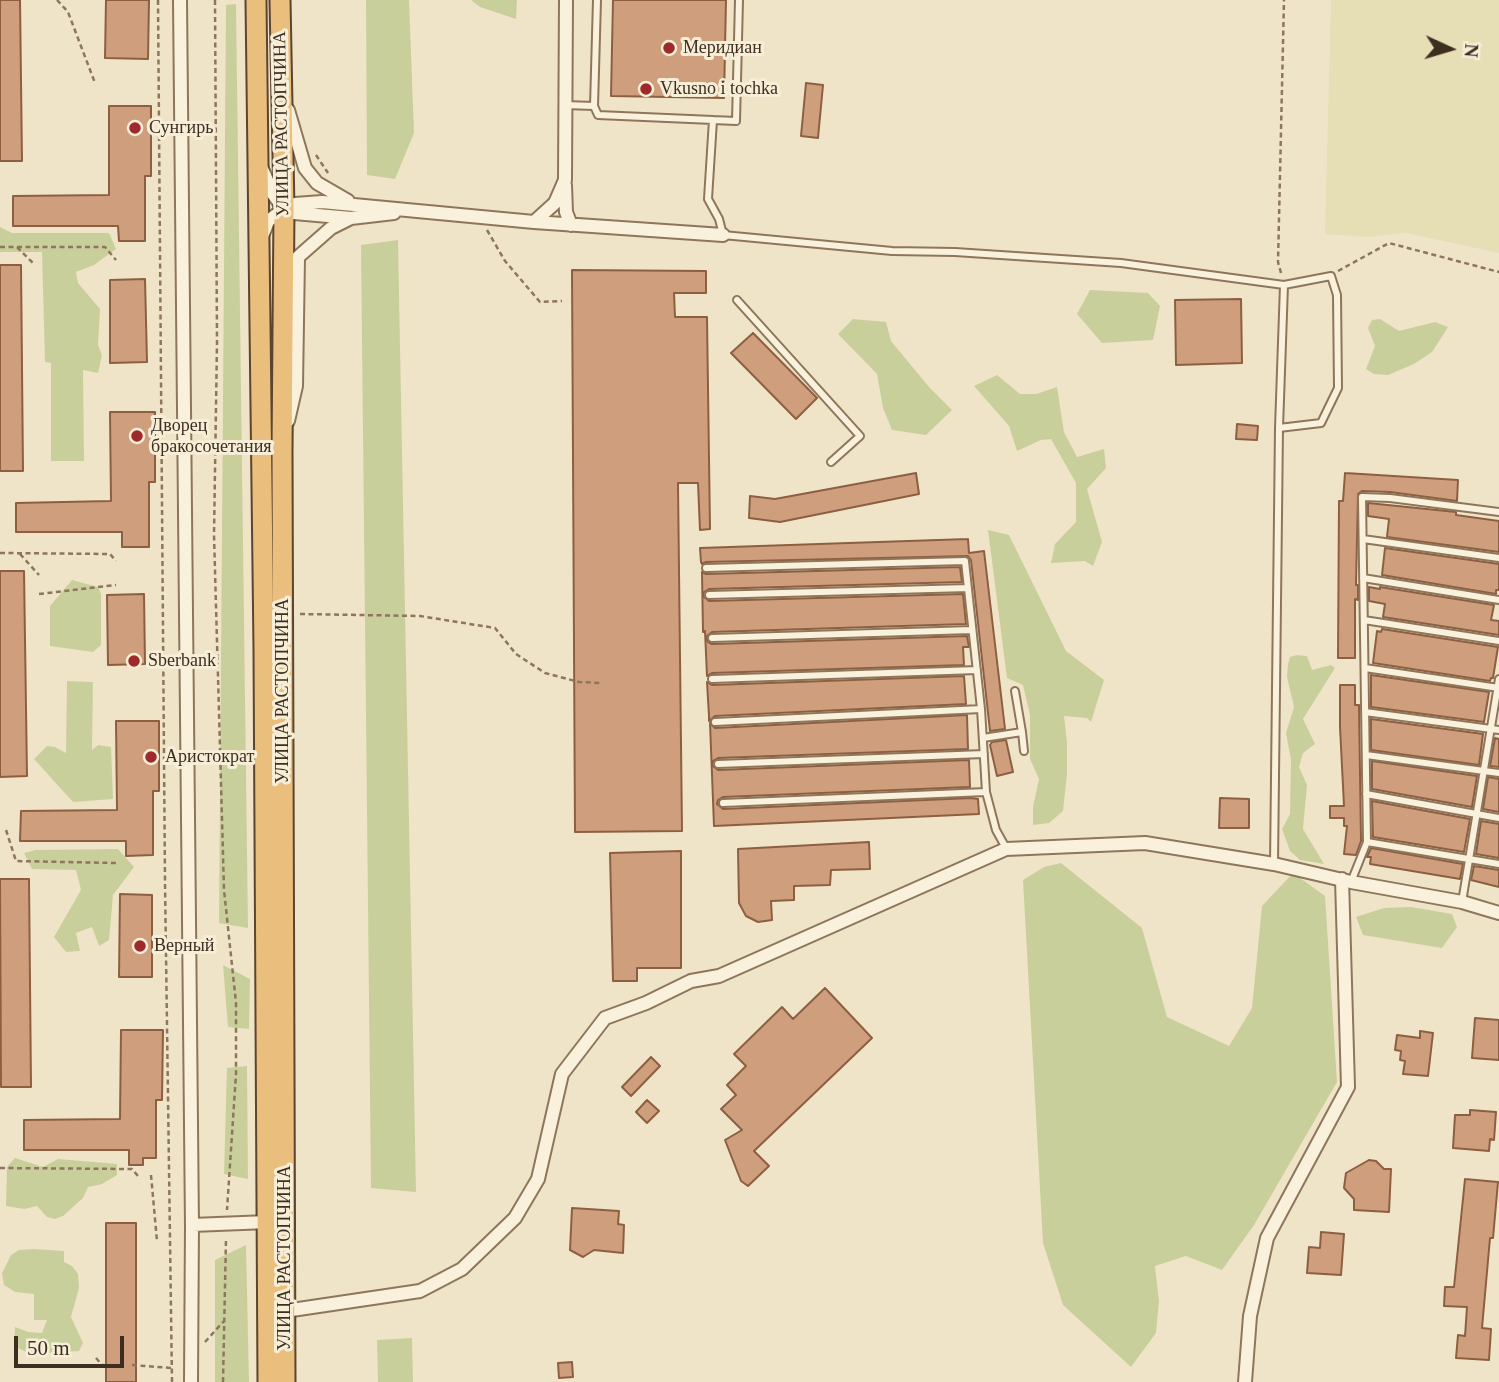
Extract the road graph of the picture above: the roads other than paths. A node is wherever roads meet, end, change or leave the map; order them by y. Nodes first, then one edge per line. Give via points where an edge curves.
1 (180, 0) edge
2 (256, 0) edge
3 (280, 0) edge
4 (566, 0) edge
5 (597, 0) edge
6 (739, 0) edge
7 (281, 83) junction
8 (565, 106) junction
9 (594, 106) junction
10 (713, 120) junction
11 (260, 163) junction
12 (565, 180) junction
13 (351, 203) junction
14 (284, 209) junction
15 (408, 211) junction
16 (351, 218) junction
17 (534, 222) junction
18 (571, 225) junction
19 (723, 235) junction
20 (260, 252) junction
21 (291, 254) junction
22 (1284, 285) junction
23 (737, 300) dead end
24 (1279, 428) junction
25 (831, 462) dead end
26 (1499, 512) edge
27 (1363, 539) junction
28 (1499, 558) edge
29 (706, 568) dead end
30 (1363, 578) junction
31 (968, 588) junction
32 (709, 596) dead end
33 (1499, 600) edge
34 (1364, 620) junction
35 (972, 630) junction
36 (712, 638) dead end
37 (1499, 641) edge
38 (1365, 668) junction
39 (977, 670) junction
40 (712, 679) dead end
41 (1499, 680) edge
42 (1498, 688) edge
43 (1015, 691) dead end
44 (981, 709) junction
45 (1365, 712) junction
46 (715, 722) dead end
47 (1491, 729) junction
48 (1499, 730) edge
49 (1022, 732) junction
50 (983, 738) junction
51 (1024, 751) dead end
52 (984, 754) junction
53 (1366, 755) junction
54 (718, 764) dead end
55 (1484, 770) junction
56 (1499, 773) edge
57 (986, 792) junction
58 (1366, 794) junction
59 (723, 803) dead end
60 (1476, 814) junction
61 (1499, 818) edge
62 (1367, 842) junction
63 (1006, 849) junction
64 (1468, 859) junction
65 (1274, 864) junction
66 (1499, 864) edge
67 (1347, 880) junction
68 (1462, 902) junction
69 (1499, 913) edge
70 (268, 1222) junction
71 (192, 1225) junction
72 (285, 1311) junction
73 (191, 1382) edge
74 (268, 1382) edge
75 (285, 1382) edge
76 (1245, 1382) edge

1 - 71 street
2 - 11 highway, УЛИЦА РАСТОПЧИНА
3 - 7 highway, УЛИЦА РАСТОПЧИНА
4 - 8 street
5 - 9 lane
6 - 10 lane via 736,121
7 - 13 street via 305,168 317,183
7 - 14 highway, УЛИЦА РАСТОПЧИНА
8 - 9 lane
8 - 12 street
9 - 10 lane via 598,115
10 - 19 lane via 708,199
11 - 14 street
11 - 20 highway, УЛИЦА РАСТОПЧИНА
12 - 17 street via 555,203
12 - 18 street
13 - 14 street via 307,202
13 - 15 street
14 - 16 street via 307,216
14 - 20 street via 268,221
14 - 21 highway, УЛИЦА РАСТОПЧИНА
15 - 16 street
15 - 17 street
16 - 21 street
17 - 18 street
18 - 19 street
19 - 22 lane via 892,251 1121,263
20 - 21 street
20 - 70 highway, УЛИЦА РАСТОПЧИНА
21 - 72 highway, УЛИЦА РАСТОПЧИНА via 282,451
22 - 24 lane
22 - 24 lane via 1331,276 1337,295 1338,388 1321,423
23 - 25 lane via 860,436
24 - 65 lane
26 - 27 lane via 1362,497
27 - 28 lane
27 - 30 lane
29 - 31 lane via 965,561
30 - 33 lane
30 - 34 lane
31 - 32 lane
31 - 35 lane
34 - 37 lane
34 - 38 lane
35 - 36 lane
35 - 39 lane
38 - 42 lane
38 - 45 lane
39 - 40 lane
39 - 44 lane
41 - 42 lane
42 - 47 lane
43 - 49 lane
44 - 46 lane
44 - 50 lane
45 - 47 lane
45 - 53 lane
47 - 48 lane
47 - 55 lane
49 - 50 lane
49 - 51 lane
50 - 52 lane
52 - 54 lane
52 - 57 lane
53 - 55 lane
53 - 58 lane
55 - 56 lane
55 - 60 lane
57 - 59 lane
57 - 63 lane
58 - 60 lane
58 - 62 lane
60 - 61 lane
60 - 64 lane
62 - 64 lane
62 - 67 lane
63 - 65 street via 1145,843
63 - 72 street via 719,976 691,981 605,1018 562,1074 538,1179 515,1218 462,1269 421,1291
64 - 66 lane
64 - 68 lane
65 - 67 street
67 - 68 street
67 - 76 street via 1348,1087 1267,1238 1250,1316
68 - 69 street
70 - 71 street, УЛИЦА РАСТОПЧИНА
70 - 74 highway, УЛИЦА РАСТОПЧИНА
71 - 73 street
72 - 75 highway, УЛИЦА РАСТОПЧИНА

